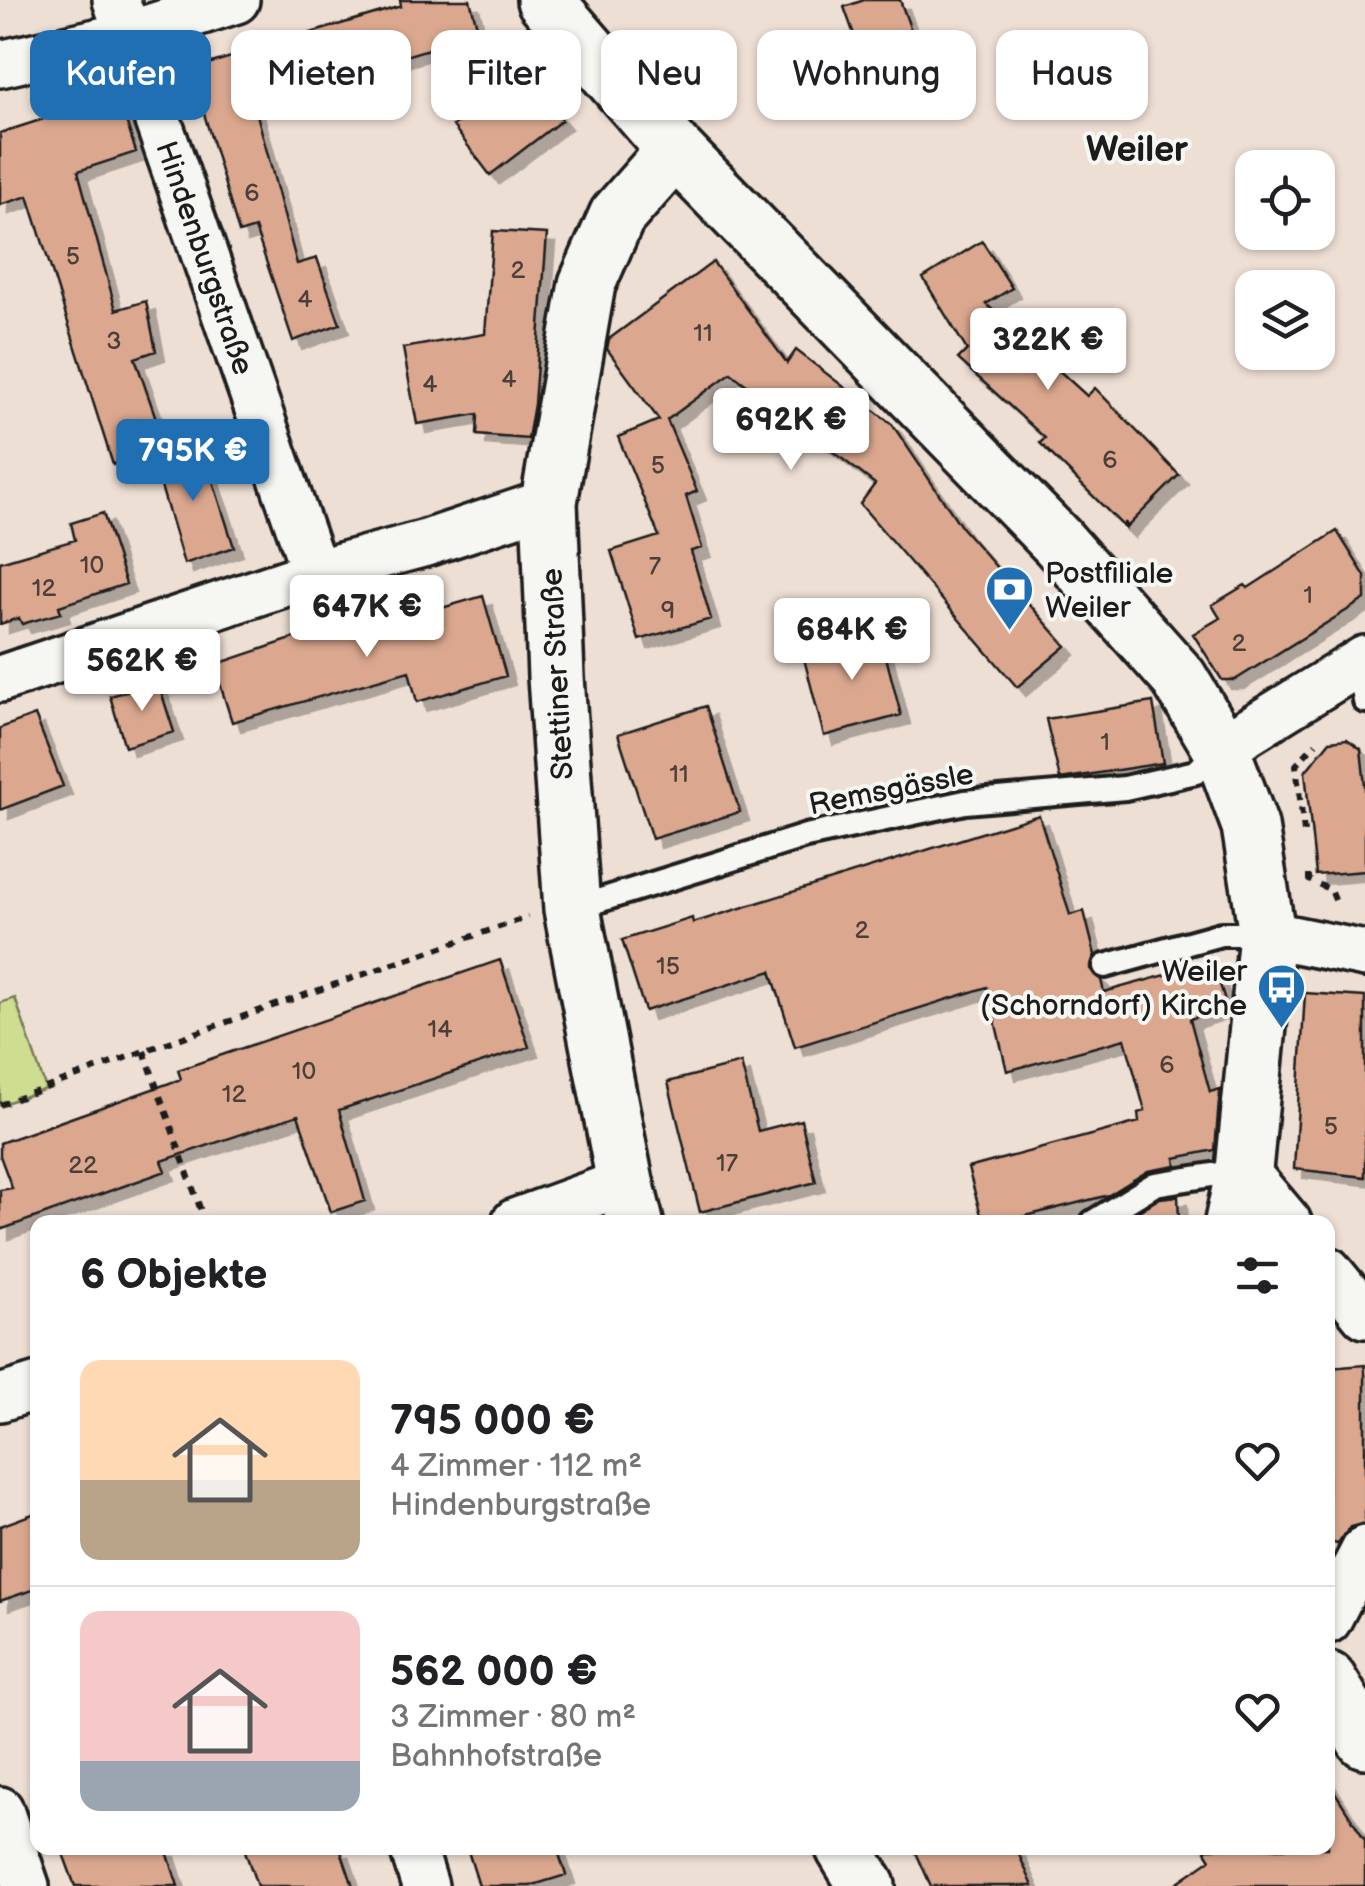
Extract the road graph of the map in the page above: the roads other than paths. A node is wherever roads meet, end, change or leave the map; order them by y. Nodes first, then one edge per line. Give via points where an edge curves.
1 (236, 0) edge
2 (545, 0) edge
3 (122, 18) edge
4 (0, 64) edge
5 (675, 150) junction
6 (549, 502) junction
7 (315, 573) junction
8 (1363, 675) edge
9 (0, 679) edge
10 (1221, 748) junction
11 (573, 919) junction
12 (1267, 934) junction
13 (1365, 954) edge
14 (1105, 966) dead end
15 (1244, 1170) junction
16 (630, 1202) edge
17 (555, 1215) edge
18 (1105, 1215) edge
19 (1234, 1215) edge
20 (1282, 1215) edge
21 (1335, 1279) edge
22 (1365, 1315) edge
23 (30, 1389) edge
24 (0, 1398) edge
25 (1365, 1550) edge
26 (1335, 1607) edge
27 (1335, 1691) edge
28 (1365, 1740) edge
29 (0, 1810) edge
30 (414, 1855) edge
31 (848, 1855) edge
32 (26, 1886) edge
33 (425, 1886) edge
34 (866, 1886) edge

1 - 3 street
2 - 5 street
3 - 4 street
3 - 7 street, Hindenburgstraße
5 - 6 street, Stettiner Straße via 617,216 587,284
5 - 10 street via 1057,541 1179,678
6 - 7 street
6 - 11 street, Stettiner Straße
7 - 9 street
8 - 10 street
10 - 11 lane, Remsgässle via 1196,772 1125,788 965,802 824,832
10 - 12 street via 1250,826
11 - 16 street, Stettiner Straße
12 - 13 street
12 - 14 lane via 1222,934
12 - 15 street
15 - 18 lane via 1155,1184
15 - 19 street
15 - 20 street
16 - 17 street
21 - 22 street
23 - 24 street
25 - 26 street
27 - 28 street
29 - 32 street
30 - 33 street
31 - 34 street

